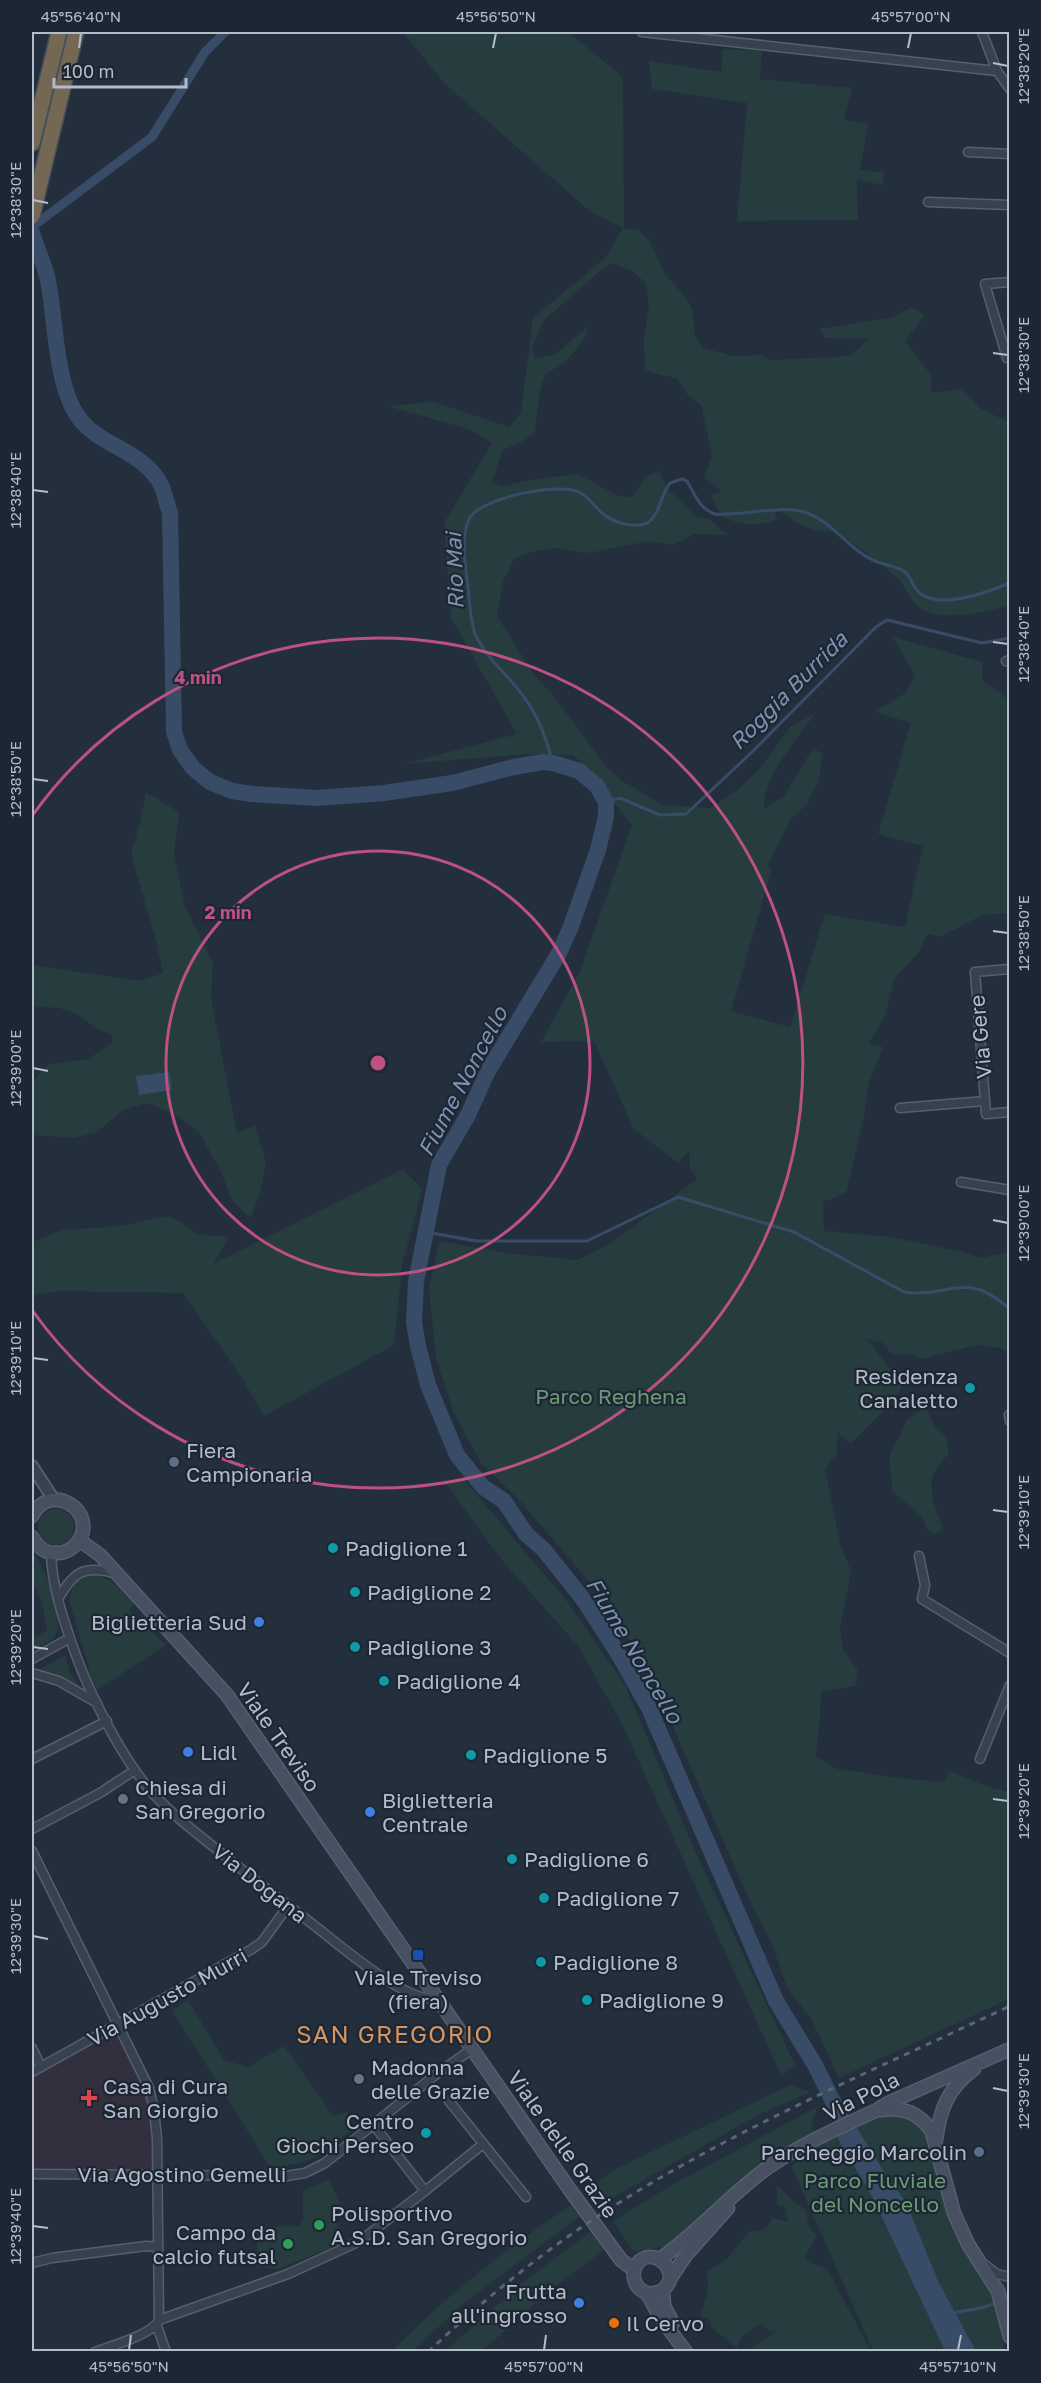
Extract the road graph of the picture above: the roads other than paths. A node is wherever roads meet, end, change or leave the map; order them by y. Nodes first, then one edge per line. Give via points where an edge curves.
1 (58, 32) edge
2 (76, 32) edge
3 (642, 32) edge
4 (982, 32) edge
5 (997, 71) junction
6 (1010, 89) edge
7 (32, 143) edge
8 (968, 152) dead end
9 (1010, 154) edge
10 (928, 202) dead end
11 (1010, 205) edge
12 (32, 216) edge
13 (1010, 282) edge
14 (1010, 357) edge
15 (1010, 969) edge
16 (985, 1101) junction
17 (900, 1108) dead end
18 (1010, 1112) edge
19 (961, 1182) dead end
20 (1010, 1190) edge
21 (32, 1466) edge
22 (54, 1500) junction
23 (32, 1516) edge
24 (32, 1537) edge
25 (80, 1540) junction
26 (51, 1553) junction
27 (919, 1556) dead end
28 (116, 1574) junction
29 (58, 1599) junction
30 (70, 1638) junction
31 (1010, 1653) edge
32 (32, 1659) edge
33 (32, 1673) edge
34 (1010, 1684) edge
35 (97, 1703) junction
36 (107, 1721) junction
37 (32, 1759) edge
38 (980, 1759) dead end
39 (135, 1770) junction
40 (32, 1829) edge
41 (32, 1851) edge
42 (288, 1906) junction
43 (422, 1977) joint
44 (436, 1999) junction
45 (118, 2024) junction
46 (32, 2048) edge
47 (472, 2049) junction
48 (1010, 2049) edge
49 (987, 2059) junction
50 (41, 2067) junction
51 (32, 2072) edge
52 (448, 2100) dead end
53 (872, 2113) junction
54 (373, 2124) junction
55 (936, 2141) junction
56 (483, 2144) junction
57 (32, 2174) edge
58 (157, 2175) junction
59 (425, 2191) junction
60 (739, 2193) junction
61 (526, 2197) dead end
62 (158, 2247) junction
63 (975, 2256) junction
64 (660, 2259) junction
65 (32, 2263) edge
66 (638, 2265) junction
67 (1010, 2277) edge
68 (670, 2279) junction
69 (663, 2290) junction
70 (646, 2293) junction
71 (158, 2323) junction
72 (1010, 2337) edge
73 (96, 2352) edge
74 (165, 2352) edge
75 (686, 2352) edge
76 (694, 2352) edge

1 - 7 highway
2 - 12 highway
3 - 5 street
4 - 5 street
5 - 6 street
8 - 9 street
10 - 11 street
13 - 14 street via 985,284
15 - 16 street, Via Gere via 975,972
16 - 17 street, Via Gere
16 - 18 street, Via Gere via 986,1114
19 - 20 street
21 - 22 street
22 - 23 main road via 38,1507
22 - 25 main road via 70,1503 76,1509 83,1524
24 - 26 main road
25 - 26 main road via 67,1551
25 - 28 main road, Viale Treviso
26 - 29 street, Via Dogana
27 - 31 street via 926,1585 922,1599
28 - 29 street via 92,1570 76,1573
28 - 43 main road, Viale Treviso via 226,1695
29 - 30 street, Via Dogana
30 - 32 street
30 - 35 street, Via Dogana
33 - 35 street via 59,1681
34 - 38 street
35 - 36 street, Via Dogana
36 - 37 street
36 - 39 street, Via Dogana
39 - 40 street
39 - 42 street, Via Dogana via 178,1819
41 - 45 street
42 - 44 street, Via Dogana via 407,1992 426,2000
42 - 45 street, Via Augusto Murri via 262,1942 252,1949
43 - 44 main road, Viale delle Grazie
44 - 47 main road, Viale delle Grazie
45 - 50 street, Via Augusto Murri
45 - 58 street via 149,2088
46 - 50 street
47 - 54 street, Via Agostino Gemelli
47 - 66 main road, Viale delle Grazie via 621,2260
48 - 49 main road, Via Pola
49 - 53 main road, Via Pola
49 - 55 main road via 950,2092 941,2110
50 - 51 street, Via Augusto Murri
52 - 56 street
53 - 55 main road via 902,2109 916,2114 925,2121
53 - 60 main road, Via Pola via 801,2147
54 - 58 street, Via Agostino Gemelli via 305,2173
54 - 59 street
55 - 63 main road via 954,2213
56 - 59 street
56 - 61 street
57 - 58 street, Via Agostino Gemelli
58 - 62 street
59 - 71 street via 360,2241 288,2274
60 - 64 main road, Via Pola
60 - 68 main road, Via Pola
62 - 65 street
62 - 71 street
63 - 67 street via 993,2271
63 - 72 main road via 1000,2297
64 - 66 main road via 651,2257
64 - 68 main road via 668,2267
66 - 70 main road, Viale delle Grazie via 633,2276 637,2287
68 - 69 main road
69 - 70 main road
69 - 76 main road via 669,2318
70 - 75 main road, Viale delle Grazie
71 - 73 street via 148,2331
71 - 74 street

